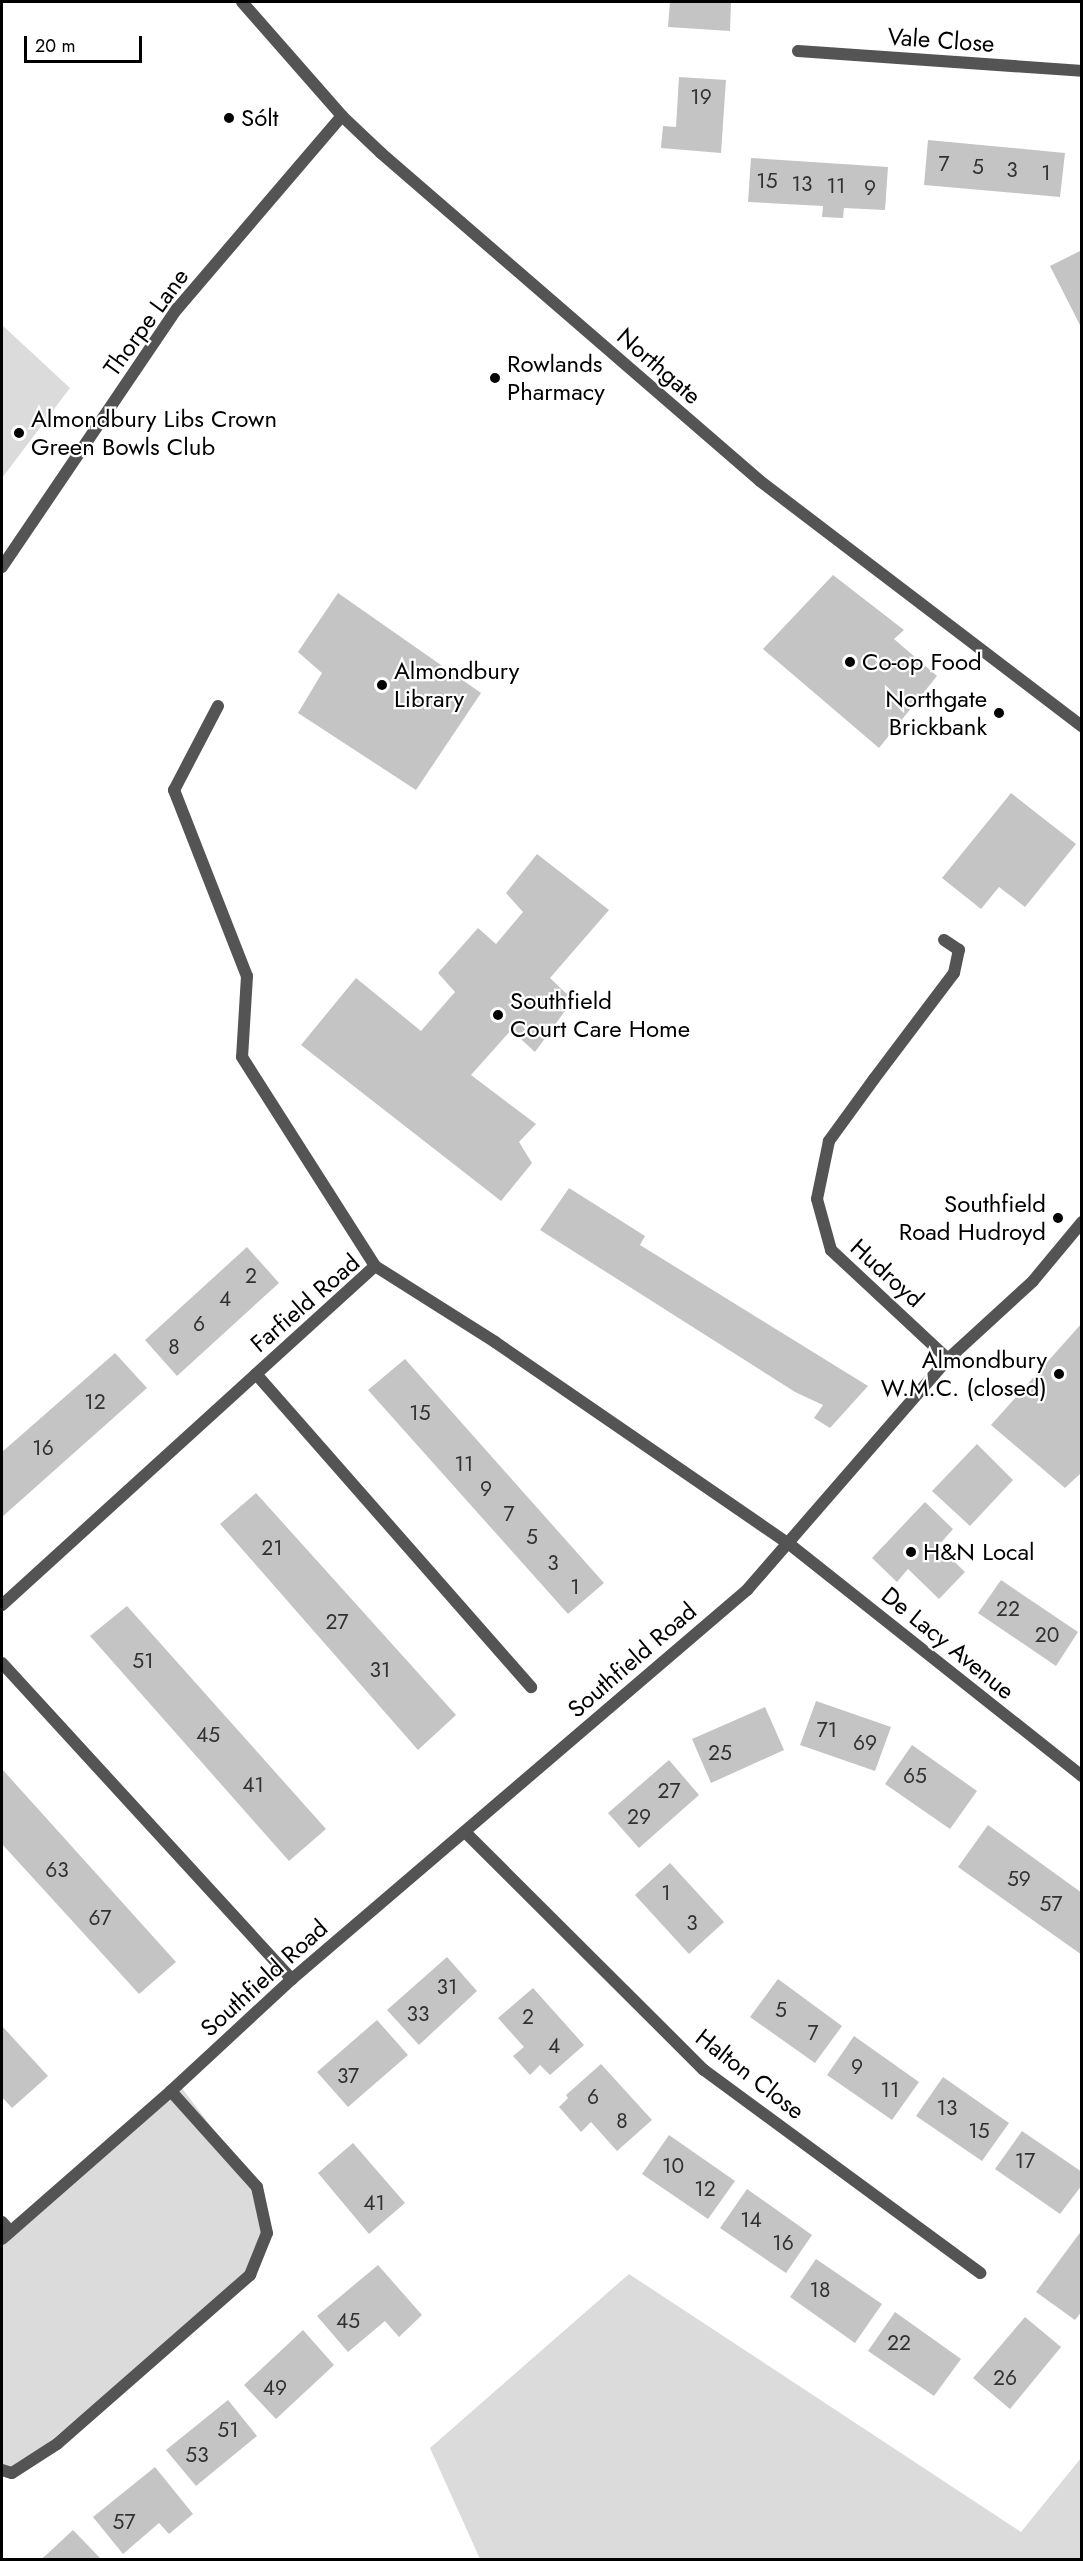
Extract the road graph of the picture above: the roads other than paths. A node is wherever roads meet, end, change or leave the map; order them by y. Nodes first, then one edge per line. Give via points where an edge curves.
1 (246, 3) edge
2 (798, 51) dead end
3 (1082, 71) edge
4 (342, 116) junction
5 (2, 567) edge
6 (218, 706) dead end
7 (1082, 726) edge
8 (945, 940) dead end
9 (1082, 1222) edge
10 (375, 1266) junction
11 (948, 1359) junction
12 (255, 1374) junction
13 (788, 1543) junction
14 (2, 1605) edge
15 (2, 1663) edge
16 (531, 1687) dead end
17 (1082, 1776) edge
18 (465, 1832) junction
19 (292, 1979) junction
20 (171, 2091) junction
21 (4, 2231) edge
22 (980, 2273) dead end
23 (2, 2470) edge

1 - 4 street, Northgate
2 - 3 street, Vale Close
4 - 5 street, Thorpe Lane via 177,309
4 - 7 street, Northgate via 760,481
6 - 10 street via 174,790 248,976 242,1057
8 - 11 street, Hudroyd via 959,950 954,973 829,1141 817,1199 831,1250
9 - 11 street, Southfield Road via 1033,1281
10 - 12 street, Farfield Road
10 - 13 street, Farfield Road via 495,1342
11 - 13 street, Southfield Road
12 - 14 street, Farfield Road
12 - 16 street
13 - 17 street, De Lacy Avenue
13 - 18 street, Southfield Road via 747,1590
15 - 19 street
18 - 19 street, Southfield Road
18 - 22 street, Halton Close via 704,2070
19 - 20 street, Southfield Road
20 - 21 street, Southfield Road
20 - 23 street via 257,2187 267,2233 250,2275 57,2444 12,2473

